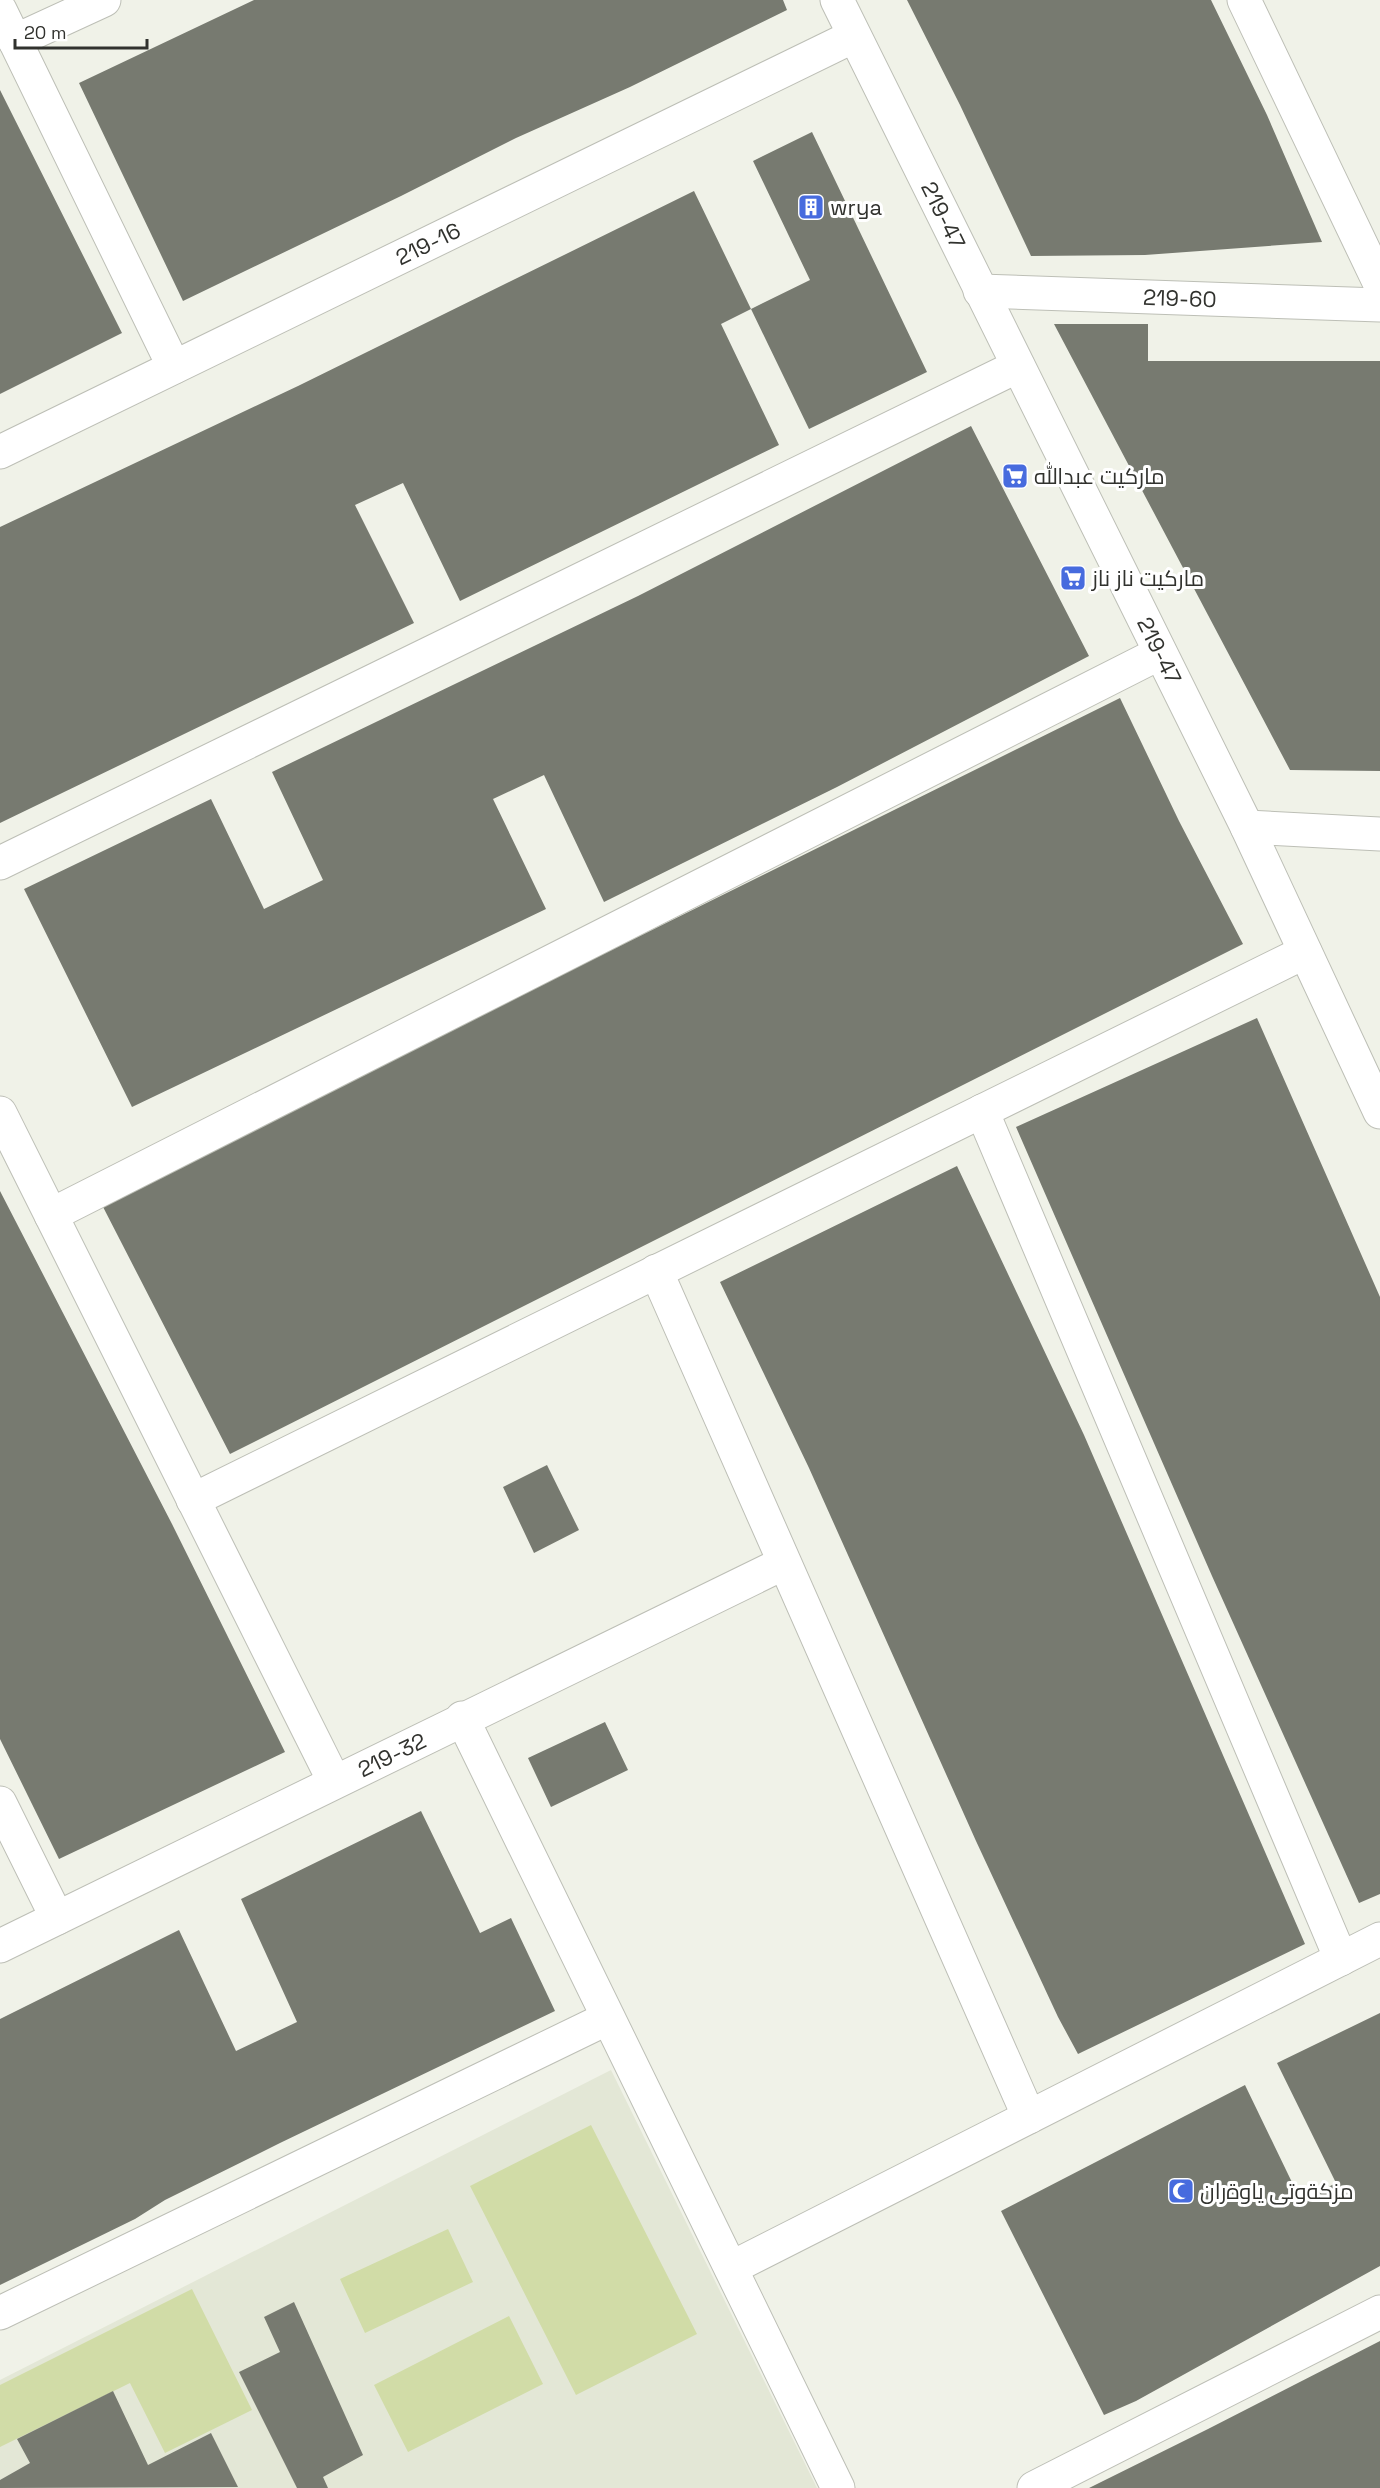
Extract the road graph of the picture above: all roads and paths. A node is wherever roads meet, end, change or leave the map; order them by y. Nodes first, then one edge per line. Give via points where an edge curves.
1 (104, 0) edge
2 (837, 0) edge
3 (1244, 0) edge
4 (0, 10) edge
5 (854, 36) junction
6 (15, 41) junction
7 (1380, 284) edge
8 (980, 291) junction
9 (1380, 305) edge
10 (1018, 366) junction
11 (174, 367) junction
12 (0, 452) edge
13 (1160, 653) junction
14 (1246, 827) junction
15 (1380, 834) edge
16 (0, 863) edge
17 (1305, 952) junction
18 (982, 1110) junction
19 (1380, 1112) edge
20 (0, 1113) edge
21 (51, 1215) junction
22 (656, 1272) junction
23 (194, 1500) junction
24 (783, 1563) junction
25 (462, 1718) junction
26 (334, 1781) junction
27 (0, 1803) edge
28 (57, 1918) junction
29 (1380, 1939) edge
30 (0, 1946) edge
31 (1341, 1959) junction
32 (608, 2018) junction
33 (1029, 2117) junction
34 (731, 2268) junction
35 (1380, 2312) edge
36 (0, 2313) edge
37 (838, 2488) edge
38 (1034, 2488) edge

1 - 6 street
2 - 5 street, 219-47
3 - 7 street
4 - 6 street
5 - 8 street, 219-47
5 - 11 street, 219-16
6 - 11 street
8 - 9 street, 219-60
8 - 10 street, 219-47
10 - 13 street, 219-47
10 - 16 street
11 - 12 street, 219-16
13 - 14 street, 219-47
13 - 21 street
14 - 15 street
14 - 17 street, 219-47
17 - 18 street
17 - 19 street, 219-47
18 - 22 street
18 - 31 street
20 - 21 street
21 - 23 street
22 - 23 street
22 - 24 street
23 - 26 street
24 - 25 street, 219-32
24 - 33 street
25 - 26 street, 219-32
25 - 32 street
26 - 28 street, 219-32
27 - 28 street
28 - 30 street, 219-32
29 - 31 street
31 - 33 street
32 - 34 street
32 - 36 street
33 - 34 street
34 - 37 street
35 - 38 street

